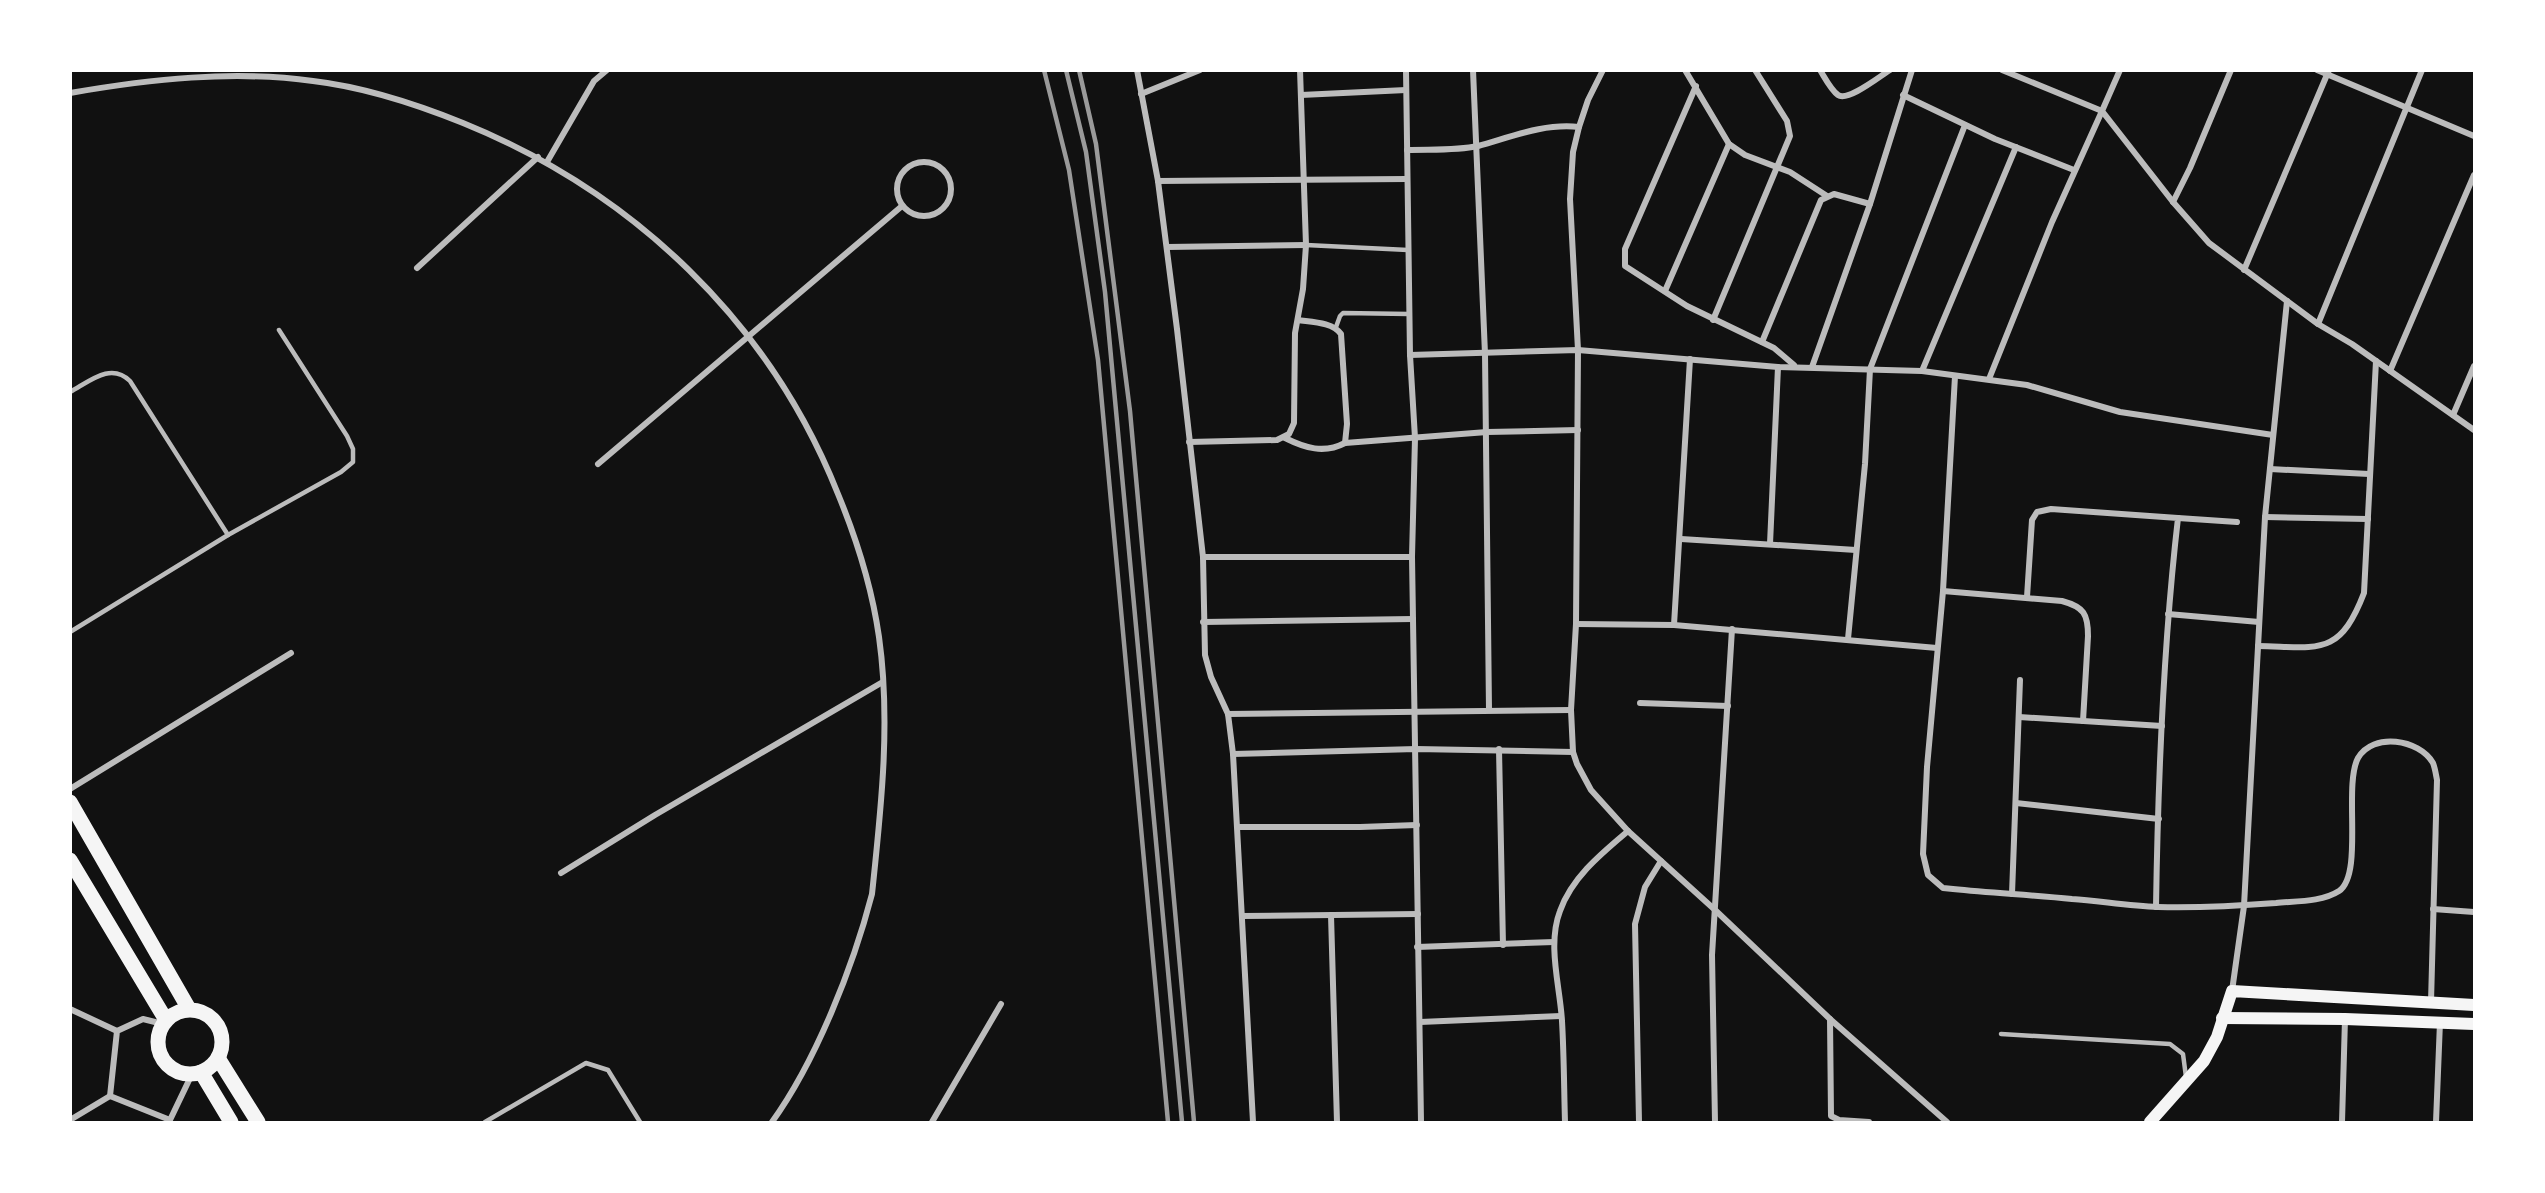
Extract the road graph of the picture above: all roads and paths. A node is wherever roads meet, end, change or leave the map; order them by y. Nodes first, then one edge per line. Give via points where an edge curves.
1 (608, 70) edge
2 (1137, 70) edge
3 (1200, 70) edge
4 (1300, 70) edge
5 (1406, 70) edge
6 (1473, 70) edge
7 (1603, 70) edge
8 (1685, 70) edge
9 (1755, 70) edge
10 (1820, 70) edge
11 (1912, 70) edge
12 (2002, 70) edge
13 (2120, 70) edge
14 (2231, 70) edge
15 (2317, 70) edge
16 (2422, 70) edge
17 (1886, 71) edge
18 (2328, 73) edge
19 (1696, 86) junction
20 (1406, 90) junction
21 (70, 93) edge
22 (1142, 94) junction
23 (1301, 95) junction
24 (1903, 95) junction
25 (2407, 108) junction
26 (2102, 111) junction
27 (1965, 125) junction
28 (1579, 127) junction
29 (2475, 136) edge
30 (1729, 144) junction
31 (1477, 146) junction
32 (2016, 147) junction
33 (1407, 150) junction
34 (538, 158) junction
35 (547, 162) junction
36 (1776, 166) junction
37 (2074, 170) junction
38 (2475, 175) edge
39 (1407, 179) junction
40 (1304, 180) junction
41 (1158, 181) junction
42 (1827, 196) junction
43 (2172, 202) junction
44 (1870, 204) junction
45 (902, 206) junction
46 (1306, 244) junction
47 (1167, 247) junction
48 (1408, 250) junction
49 (417, 268) dead end
50 (2244, 270) junction
51 (1665, 291) junction
52 (2287, 301) junction
53 (1409, 314) junction
54 (1298, 320) junction
55 (1713, 320) junction
56 (2318, 324) junction
57 (1336, 327) junction
58 (279, 330) dead end
59 (748, 336) junction
60 (1762, 342) junction
61 (1578, 350) junction
62 (1485, 354) junction
63 (1410, 355) junction
64 (1690, 359) junction
65 (2376, 361) junction
66 (1794, 365) junction
67 (1812, 366) junction
68 (2475, 366) edge
69 (1778, 367) junction
70 (1870, 369) junction
71 (2390, 371) junction
72 (1922, 372) junction
73 (1955, 376) junction
74 (1989, 379) junction
75 (70, 392) edge
76 (2453, 415) junction
77 (1578, 430) junction
78 (2475, 430) edge
79 (1487, 432) junction
80 (2273, 435) junction
81 (1285, 438) junction
82 (1415, 438) junction
83 (1189, 442) junction
84 (1345, 443) junction
85 (598, 464) dead end
86 (2270, 470) junction
87 (2369, 474) junction
88 (2265, 517) junction
89 (2178, 518) junction
90 (2368, 519) junction
91 (2237, 522) dead end
92 (228, 535) junction
93 (1680, 539) junction
94 (1770, 544) junction
95 (1856, 550) junction
96 (1203, 557) junction
97 (1412, 557) junction
98 (1943, 591) junction
99 (2026, 597) junction
100 (2168, 614) junction
101 (1413, 619) junction
102 (1203, 622) junction
103 (2259, 622) junction
104 (1576, 624) junction
105 (1674, 625) junction
106 (1732, 629) junction
107 (70, 632) edge
108 (1848, 639) junction
109 (2258, 646) junction
110 (1937, 648) junction
111 (291, 653) dead end
112 (2020, 680) dead end
113 (881, 683) junction
114 (1640, 704) dead end
115 (1728, 706) junction
116 (1489, 710) junction
117 (1571, 710) junction
118 (1414, 713) junction
119 (1228, 714) junction
120 (2019, 717) junction
121 (2083, 721) junction
122 (2162, 726) junction
123 (1416, 749) junction
124 (1499, 749) junction
125 (1573, 752) junction
126 (1233, 754) junction
127 (70, 789) edge
128 (70, 802) edge
129 (2016, 803) junction
130 (2158, 819) junction
131 (1417, 825) junction
132 (1238, 827) junction
133 (1628, 831) junction
134 (70, 860) edge
135 (1661, 861) junction
136 (561, 873) dead end
137 (2012, 894) junction
138 (2244, 906) junction
139 (2156, 907) junction
140 (1714, 909) junction
141 (2433, 909) junction
142 (2475, 912) edge
143 (1418, 914) junction
144 (1331, 915) junction
145 (1242, 916) junction
146 (1554, 942) junction
147 (1503, 945) junction
148 (1417, 947) junction
149 (2232, 991) junction
150 (2430, 1003) junction
151 (1000, 1004) dead end
152 (2475, 1005) edge
153 (70, 1009) edge
154 (189, 1009) junction
155 (1561, 1016) junction
156 (2222, 1018) junction
157 (1830, 1019) junction
158 (2345, 1019) junction
159 (164, 1022) junction
160 (1420, 1022) junction
161 (2440, 1022) junction
162 (2475, 1024) edge
163 (117, 1031) junction
164 (2001, 1034) dead end
165 (218, 1058) junction
166 (196, 1073) junction
167 (2187, 1082) junction
168 (110, 1096) junction
169 (70, 1120) edge
170 (170, 1121) edge
171 (231, 1122) edge
172 (258, 1122) edge
173 (485, 1122) edge
174 (640, 1122) edge
175 (772, 1122) edge
176 (932, 1122) edge
177 (1253, 1122) edge
178 (1337, 1122) edge
179 (1421, 1122) edge
180 (1565, 1122) edge
181 (1639, 1122) edge
182 (1715, 1122) edge
183 (1869, 1122) edge
184 (1947, 1122) edge
185 (2151, 1122) edge
186 (2342, 1122) edge
187 (2436, 1122) edge

1 - 35 street via 594,81
2 - 22 street
3 - 22 street
4 - 23 street
5 - 20 street
6 - 31 street
7 - 28 street
8 - 19 street
9 - 36 street via 1789,129 1787,145
10 - 17 street via 1842,96 1851,95
11 - 24 street
12 - 26 street
13 - 26 street
14 - 43 street
15 - 18 street
16 - 25 street
18 - 25 street
18 - 50 street
19 - 30 street
19 - 51 street via 1624,257 1629,271
20 - 23 street
20 - 33 street
21 - 34 street via 204,77 315,81 436,112
22 - 41 street
23 - 40 street
24 - 27 street
24 - 44 street
25 - 29 street
25 - 56 street
26 - 37 street
26 - 43 street
27 - 32 street
27 - 70 street
28 - 31 street via 1560,125
28 - 61 street via 1570,199
30 - 36 street via 1745,155
30 - 51 street
31 - 33 street
31 - 62 street
32 - 37 street
32 - 72 street
33 - 39 street
34 - 35 street
34 - 49 street
35 - 59 street via 618,208 669,249 717,297
36 - 42 street
36 - 55 street
37 - 74 street
38 - 71 street
39 - 40 street
39 - 48 street
40 - 41 street
40 - 46 street
41 - 47 street
42 - 44 street via 1844,195
42 - 60 street via 1815,212
43 - 50 street via 2209,243
44 - 67 street
45 - 45 street via 918,216 942,209 951,193 947,175 934,164 913,164 899,177 897,195
45 - 59 street
46 - 47 street
46 - 48 lane
46 - 54 street
47 - 83 street
48 - 53 street
50 - 52 street
51 - 55 street
52 - 56 street
52 - 80 street
53 - 57 lane via 1343,313
53 - 63 street
54 - 57 street
54 - 81 street via 1294,423
55 - 60 street
56 - 65 street
57 - 84 street via 1342,338
58 - 92 lane via 347,436 353,462 342,472
59 - 85 street
59 - 113 street via 797,407 846,512 874,610
60 - 66 street
61 - 62 street
61 - 64 street
61 - 77 street
62 - 63 street
62 - 79 street
63 - 82 street
64 - 69 street
64 - 93 street
65 - 71 street
65 - 87 street
66 - 67 street
66 - 69 street
67 - 70 street
68 - 76 street
69 - 94 street
70 - 72 street
70 - 95 street
71 - 76 street
72 - 73 street
73 - 74 street
73 - 98 street
74 - 80 street via 2027,385 2120,412
75 - 92 lane via 102,374 123,374
76 - 78 street
77 - 79 street
77 - 104 street
79 - 82 street
79 - 116 street
80 - 86 street
81 - 83 street
81 - 84 street via 1309,448 1331,448
82 - 84 street
82 - 97 street
83 - 96 street
86 - 87 street
86 - 88 street
87 - 90 street
88 - 90 street
88 - 103 street
89 - 91 street
89 - 99 street via 2051,509 2037,512 2032,520
89 - 100 street
90 - 109 street via 2364,593 2355,616 2337,638 2319,647
92 - 107 lane
93 - 94 street
93 - 105 street
94 - 95 street
95 - 108 street
96 - 97 street
96 - 102 street
97 - 101 street
98 - 99 street
98 - 110 street
99 - 121 street via 2074,604 2086,616
100 - 103 street
100 - 122 street
101 - 102 street
101 - 118 street
102 - 119 street via 1205,655
103 - 109 street
104 - 105 street
104 - 117 street
105 - 106 street
106 - 108 street
106 - 115 street
108 - 110 street
109 - 138 street
110 - 137 street via 1924,867 1928,876 1943,888
111 - 127 street
112 - 120 street
113 - 136 street
113 - 175 street via 884,752 869,905 821,1035
114 - 115 street
115 - 140 street
116 - 117 street
116 - 118 street
117 - 125 street
118 - 119 street
118 - 123 street
119 - 126 street
120 - 121 street
120 - 129 street
121 - 122 street
122 - 130 street
123 - 124 street
123 - 126 street
123 - 131 street
124 - 125 street
124 - 147 street
125 - 133 street via 1591,790
126 - 132 street
128 - 154 main road
129 - 130 street
129 - 137 street
130 - 139 street
131 - 132 street
131 - 143 street
132 - 145 street
133 - 135 street
133 - 146 street via 1573,886 1560,911
134 - 159 main road
135 - 140 street
135 - 181 street via 1645,887 1635,924
137 - 139 street
138 - 139 street
138 - 141 street via 2314,899 2341,889 2352,852 2354,769 2359,756 2368,749 2397,741 2425,754 2433,763 2437,780
138 - 149 street
140 - 157 street
140 - 182 street
141 - 142 street
141 - 150 street
143 - 144 street
143 - 148 street
144 - 145 street
144 - 178 street
145 - 177 street
146 - 147 street
146 - 155 street
147 - 148 street
148 - 160 street
149 - 150 main road
149 - 156 main road
150 - 152 main road
151 - 176 street
153 - 163 street
154 - 159 main road via 172,1014
154 - 165 main road via 207,1014 220,1029
155 - 160 street
155 - 180 street
156 - 158 main road
156 - 167 main road via 2204,1061
157 - 183 street via 1831,1116
157 - 184 street
158 - 161 main road
158 - 186 street
159 - 163 street via 143,1019
159 - 166 main road via 158,1037 161,1056 174,1070
160 - 179 street
161 - 162 main road
161 - 187 street
163 - 168 street
164 - 167 lane via 2170,1044 2183,1054
165 - 166 main road
165 - 172 main road
166 - 170 street
166 - 171 main road
167 - 185 main road
168 - 169 street
168 - 170 street
173 - 174 lane via 586,1063 608,1070

